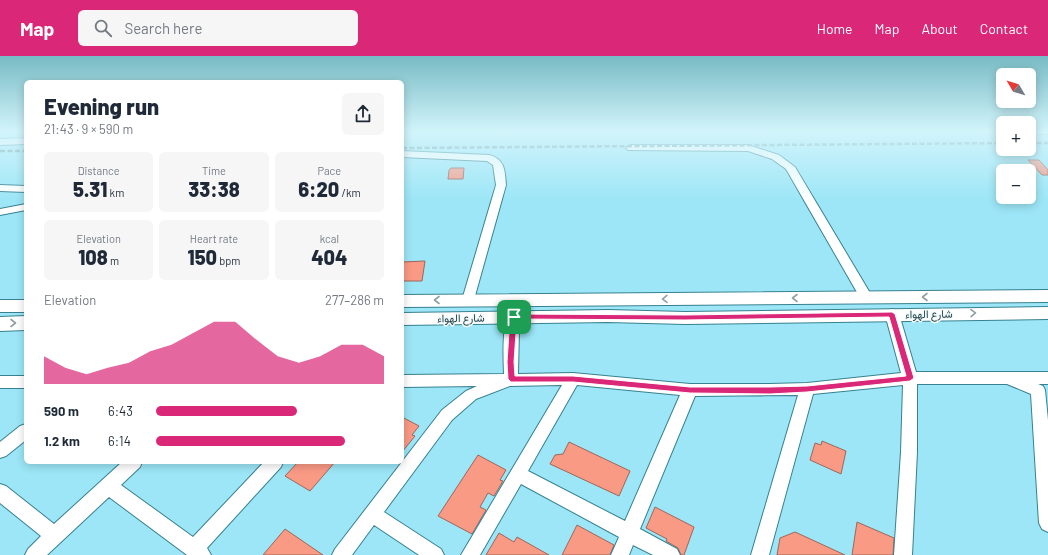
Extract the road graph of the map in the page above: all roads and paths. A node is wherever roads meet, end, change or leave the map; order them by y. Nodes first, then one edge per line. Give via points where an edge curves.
1 (408, 154) edge
2 (768, 154) edge
3 (0, 188) edge
4 (24, 189) edge
5 (24, 207) edge
6 (0, 212) edge
7 (1048, 296) edge
8 (867, 298) junction
9 (468, 300) junction
10 (519, 300) junction
11 (404, 301) edge
12 (0, 306) edge
13 (24, 306) edge
14 (1048, 313) edge
15 (892, 314) junction
16 (514, 317) junction
17 (404, 319) edge
18 (24, 323) edge
19 (0, 324) edge
20 (910, 378) junction
21 (1004, 378) junction
22 (1048, 378) edge
23 (511, 379) junction
24 (573, 379) junction
25 (404, 381) edge
26 (0, 382) edge
27 (24, 382) edge
28 (807, 389) junction
29 (690, 390) junction
30 (24, 433) edge
31 (0, 451) edge
32 (132, 464) edge
33 (273, 464) edge
34 (518, 474) junction
35 (108, 486) junction
36 (0, 492) edge
37 (372, 514) junction
38 (1048, 523) edge
39 (630, 533) junction
40 (54, 536) junction
41 (198, 552) edge
42 (34, 555) edge
43 (341, 555) edge
44 (436, 555) edge
45 (470, 555) edge
46 (620, 555) edge
47 (671, 555) edge
48 (760, 555) edge
49 (903, 555) edge

1 - 9 street via 489,158 500,166 501,185
2 - 8 street via 790,167
3 - 4 street
5 - 6 street
7 -> 8 main road, شارع الهواء
8 -> 10 main road, شارع الهواء
9 - 10 main road, شارع الهواء
9 -> 11 main road, شارع الهواء
10 - 16 street
12 - 13 main road
15 -> 14 main road, شارع الهواء
15 - 16 main road, شارع الهواء via 685,318
15 - 20 street
16 - 17 main road, شارع الهواء
16 - 23 street
19 -> 18 main road
20 - 21 street
20 - 28 street
20 - 49 street
21 - 22 street
21 - 38 street via 1038,390
23 - 24 street
23 - 25 street
23 - 37 street via 471,395 447,415
24 - 29 street
24 - 34 street
26 - 27 street
28 - 29 street
28 - 48 street
29 - 39 street
30 - 31 street
32 - 35 street
33 - 41 street
34 - 39 street
34 - 45 street
35 - 40 street
35 - 41 street
36 - 40 street
37 - 43 street
37 - 44 street
39 - 46 street
39 - 47 street
40 - 42 street

